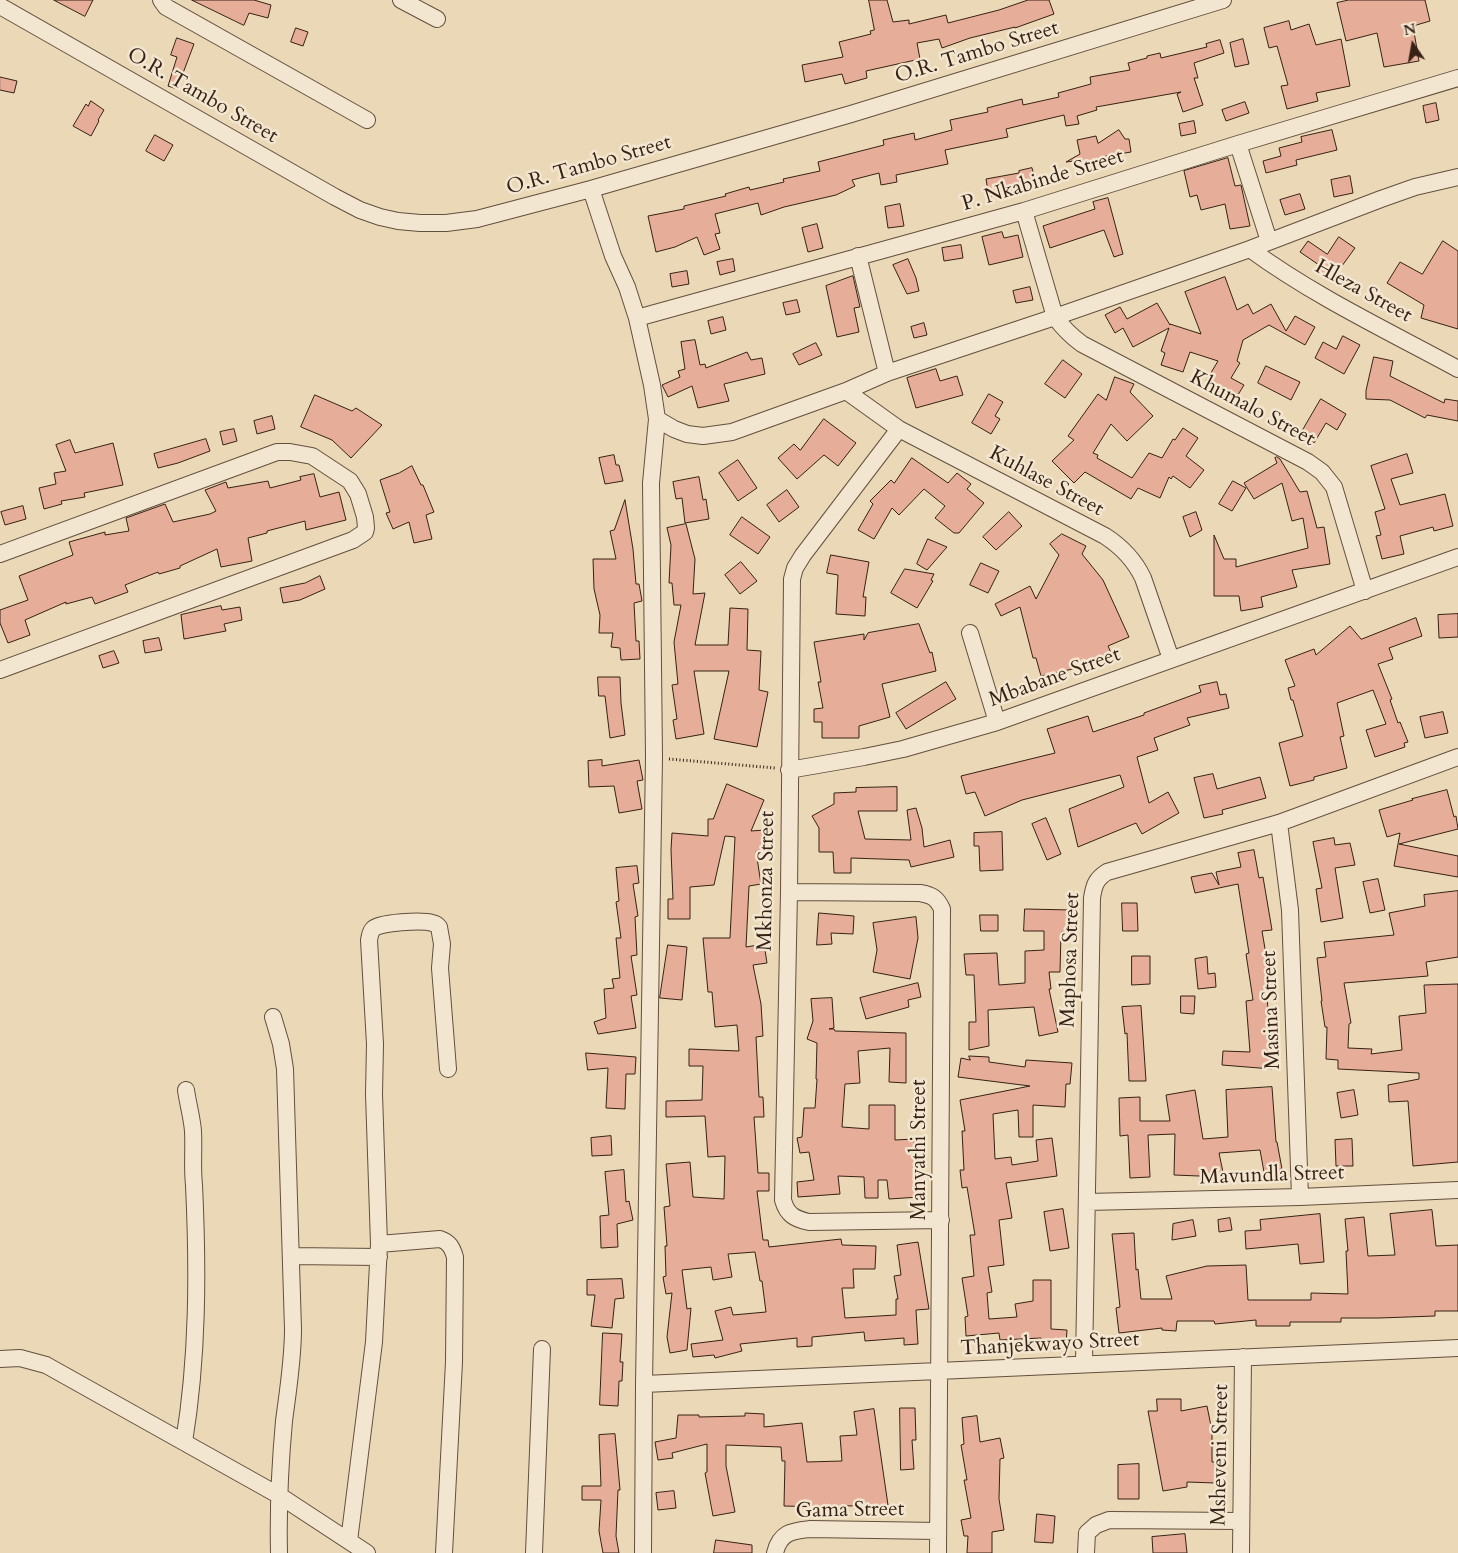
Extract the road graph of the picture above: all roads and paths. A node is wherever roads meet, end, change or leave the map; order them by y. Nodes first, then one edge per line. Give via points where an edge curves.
1 (161, 0) edge
2 (401, 0) edge
3 (1223, 0) edge
4 (0, 6) edge
5 (437, 19) dead end
6 (1457, 82) edge
7 (367, 120) dead end
8 (1238, 144) junction
9 (1458, 177) edge
10 (591, 189) junction
11 (1024, 211) junction
12 (1269, 241) junction
13 (1250, 249) junction
14 (858, 256) junction
15 (1055, 317) junction
16 (637, 318) junction
17 (1458, 369) edge
18 (887, 373) junction
19 (846, 391) junction
20 (657, 419) junction
21 (899, 429) junction
22 (0, 554) edge
23 (1458, 557) edge
24 (1365, 591) junction
25 (970, 633) dead end
26 (1171, 658) junction
27 (0, 670) edge
28 (997, 722) junction
29 (654, 757) junction
30 (1458, 757) edge
31 (789, 770) junction
32 (1279, 823) junction
33 (789, 892) junction
34 (273, 1017) dead end
35 (448, 1069) dead end
36 (186, 1090) dead end
37 (1458, 1190) edge
38 (1300, 1197) junction
39 (1087, 1202) junction
40 (941, 1220) junction
41 (379, 1250) junction
42 (291, 1256) junction
43 (1458, 1348) edge
44 (542, 1350) dead end
45 (1243, 1357) junction
46 (0, 1359) edge
47 (1084, 1364) junction
48 (939, 1372) junction
49 (644, 1384) junction
50 (184, 1442) junction
51 (280, 1496) junction
52 (1241, 1521) junction
53 (938, 1531) junction
54 (357, 1548) edge
55 (279, 1553) edge
56 (444, 1553) edge
57 (534, 1553) edge
58 (643, 1553) edge
59 (776, 1553) edge
60 (938, 1553) edge
61 (1086, 1553) edge
62 (1241, 1553) edge

1 - 7 street via 166,7
2 - 5 street
3 - 10 street, O.R. Tambo Street via 852,114
4 - 10 street, O.R. Tambo Street via 335,197 380,217 420,223 477,219
6 - 8 street, P. Nkabinde Street
8 - 11 street, P. Nkabinde Street
8 - 12 street
9 - 12 street via 1407,190
10 - 16 street
11 - 14 street, P. Nkabinde Street
11 - 15 street
12 - 13 street
13 - 15 street
13 - 17 street, Hleza Street via 1316,292
14 - 16 street, P. Nkabinde Street
14 - 18 street
15 - 18 street
15 - 24 street, Khumalo Street via 1082,344 1322,472 1334,488
16 - 20 street
18 - 19 street
19 - 20 street via 718,435 687,434
19 - 21 street, Kuhlase Street
20 - 29 street via 651,483
21 - 26 street, Kuhlase Street via 1119,545 1138,567
21 - 31 street, Mkhonza Street via 803,554 793,573
22 - 27 street via 277,452 312,456 344,476 358,494 366,524 365,532 353,540
23 - 24 street, Mbabane Street
24 - 26 street, Mbabane Street
25 - 28 street
26 - 28 street, Mbabane Street
28 - 31 street, Mbabane Street via 893,751
29 - 31 path
29 - 49 street
30 - 32 street, Maphosa Street
31 - 33 street, Mkhonza Street
32 - 38 street, Masina Street via 1290,910
32 - 39 street, Maphosa Street via 1113,870 1101,876 1094,885
33 - 40 street, Manyathi Street via 920,893 938,900 942,909
33 - 40 street, Mkhonza Street via 782,1186 785,1206 795,1218 816,1223
34 - 42 street via 285,1069
35 - 41 street via 439,927 431,922 420,922 374,927 369,940 375,1044
36 - 50 street via 192,1129 196,1286 193,1371
37 - 38 street, Mavundla Street
38 - 39 street, Mavundla Street
39 - 47 street, Maphosa Street
40 - 48 street, Manyathi Street
41 - 42 street
41 - 54 street
41 - 56 street via 440,1239 447,1242 453,1251 454,1362
42 - 51 street via 293,1356 284,1424
43 - 45 street, Thanjekwayo Street
44 - 57 street
45 - 47 street, Thanjekwayo Street
45 - 52 street, Msheveni Street
46 - 50 street via 20,1358 46,1365
47 - 48 street, Thanjekwayo Street
48 - 49 street, Thanjekwayo Street
48 - 53 street, Manyathi Street
49 - 58 street
50 - 51 street
51 - 54 street
51 - 55 street
52 - 61 street via 1102,1522 1087,1533
52 - 62 street, Msheveni Street
53 - 59 street, Gama Street via 796,1530 782,1538
53 - 60 street, Manyathi Street

